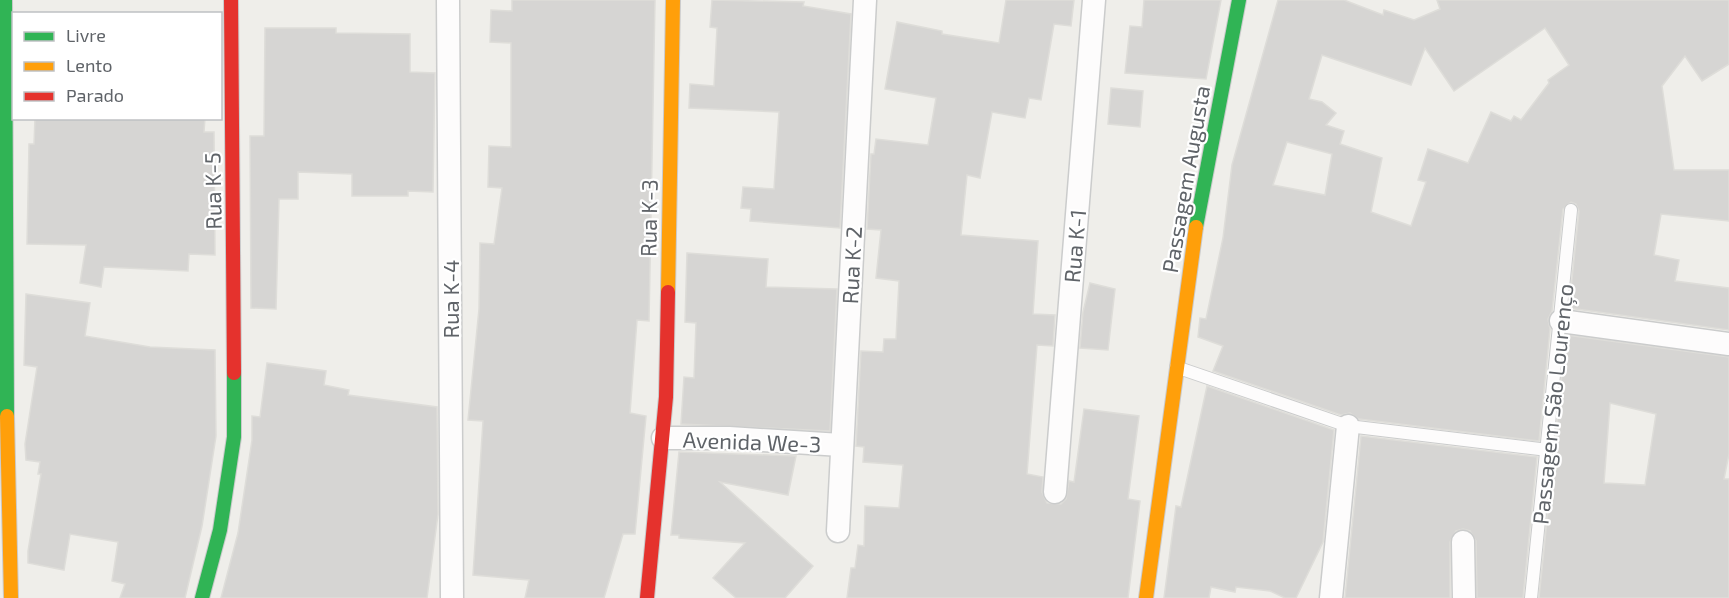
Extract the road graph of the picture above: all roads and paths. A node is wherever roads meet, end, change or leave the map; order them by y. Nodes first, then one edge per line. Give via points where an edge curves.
1 (5, 0) edge
2 (231, 0) edge
3 (448, 0) edge
4 (673, 0) edge
5 (865, 0) edge
6 (1094, 0) edge
7 (1239, 0) edge
8 (1571, 210) dead end
9 (1561, 321) junction
10 (2, 341) edge
11 (1729, 344) edge
12 (1176, 367) junction
13 (1348, 426) junction
14 (663, 438) junction
15 (841, 445) junction
16 (1548, 450) junction
17 (1055, 492) dead end
18 (838, 531) dead end
19 (1463, 542) dead end
20 (11, 598) edge
21 (202, 598) edge
22 (452, 598) edge
23 (647, 598) edge
24 (1146, 598) edge
25 (1331, 598) edge
26 (1464, 598) edge
27 (1531, 598) edge

1 - 10 street
2 - 21 street, Rua K-5 via 234,437 220,530
3 - 22 street, Rua K-4
4 - 14 street, Rua K-3
5 - 15 street, Rua K-2
6 - 17 street, Rua K-1
7 - 12 street, Passagem Augusta via 1189,264
8 - 9 lane, Passagem São Lourenço
9 - 11 street
9 - 16 lane, Passagem São Lourenço
10 - 20 street
12 - 13 lane
12 - 24 street, Passagem Augusta
13 - 16 lane
13 - 25 street
14 - 15 street, Avenida We-3
14 - 23 street, Rua K-3
15 - 18 street, Rua K-2
16 - 27 lane, Passagem São Lourenço
19 - 26 street

